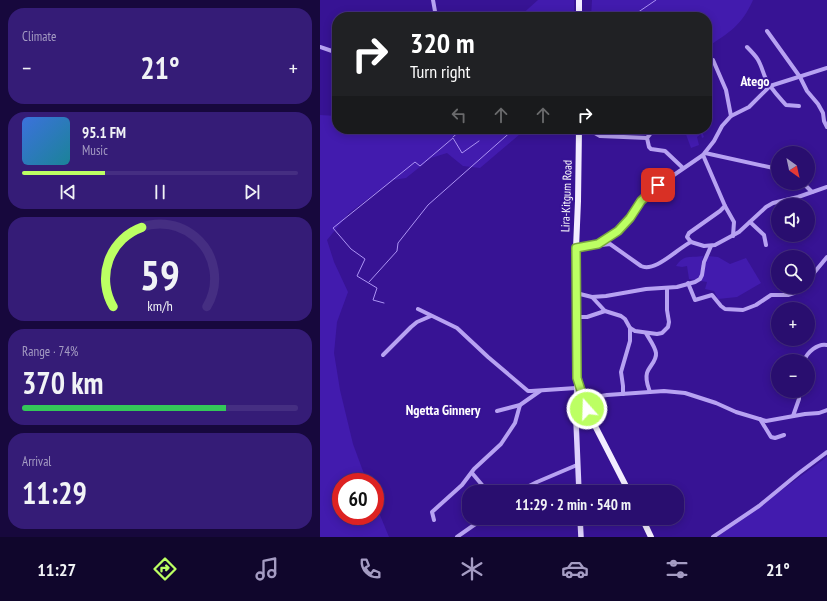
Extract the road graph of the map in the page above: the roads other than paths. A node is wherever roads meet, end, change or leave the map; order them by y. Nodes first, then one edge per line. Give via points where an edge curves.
1 (433, 0) edge
2 (579, 0) edge
3 (435, 12) edge
4 (579, 12) edge
5 (767, 31) dead end
6 (320, 47) edge
7 (747, 47) dead end
8 (332, 51) edge
9 (713, 60) dead end
10 (827, 68) edge
11 (800, 77) junction
12 (770, 86) junction
13 (799, 106) dead end
14 (731, 116) junction
15 (827, 127) edge
16 (579, 134) edge
17 (597, 134) edge
18 (650, 134) edge
19 (647, 138) junction
20 (704, 154) junction
21 (683, 168) junction
22 (771, 168) edge
23 (827, 187) edge
24 (812, 192) joint
25 (725, 206) junction
26 (750, 222) junction
27 (733, 236) junction
28 (691, 242) junction
29 (598, 244) junction
30 (766, 245) dead end
31 (711, 246) junction
32 (576, 248) junction
33 (827, 257) edge
34 (815, 272) edge
35 (688, 283) junction
36 (667, 288) junction
37 (576, 293) junction
38 (791, 294) edge
39 (592, 297) junction
40 (418, 309) dead end
41 (605, 311) junction
42 (431, 316) junction
43 (577, 317) junction
44 (630, 328) junction
45 (646, 333) junction
46 (827, 345) edge
47 (808, 354) edge
48 (383, 355) dead end
49 (577, 378) junction
50 (576, 388) junction
51 (542, 390) junction
52 (650, 392) junction
53 (623, 394) junction
54 (799, 398) edge
55 (583, 400) junction
56 (520, 405) junction
57 (827, 410) edge
58 (497, 411) dead end
59 (793, 416) junction
60 (760, 418) junction
61 (784, 435) dead end
62 (827, 452) edge
63 (577, 465) junction
64 (472, 473) junction
65 (482, 485) edge
66 (531, 485) edge
67 (578, 485) edge
68 (626, 485) edge
69 (434, 520) dead end
70 (474, 525) edge
71 (580, 525) edge
72 (645, 525) edge
73 (457, 537) edge
74 (581, 537) edge
75 (651, 537) edge
76 (713, 537) edge

1 - 3 street
2 - 4 main road
5 - 11 street
6 - 8 street
7 - 12 street via 761,63
9 - 14 street via 726,90
10 - 11 street
11 - 12 street
11 - 15 street via 818,104
12 - 13 street via 786,105
12 - 14 street via 750,107
14 - 20 street
16 - 32 main road, Lira-Kitgum Road
17 - 19 street
18 - 19 street
19 - 21 street via 649,147 665,152
20 - 21 street
20 - 22 street
20 - 25 street
21 - 29 street via 652,190 621,228
23 - 24 street
24 - 26 street via 773,203
25 - 27 street via 734,222
25 - 28 street via 688,233 687,237
26 - 27 street
26 - 30 street via 764,235
27 - 31 street
28 - 29 street via 646,268 611,244
28 - 31 street
29 - 32 street
31 - 35 street via 700,279
32 - 37 main road, Lira-Kitgum Road
33 - 34 street
35 - 36 street
35 - 38 street via 695,300 712,294 725,309 752,307 771,295
36 - 39 street
36 - 45 street via 668,327 662,333
37 - 39 street
37 - 43 main road, Lira-Kitgum Road
39 - 41 street
40 - 42 street
41 - 43 street via 587,317
41 - 44 street via 621,316
42 - 48 street via 410,327
42 - 51 street via 457,328 525,389
43 - 49 main road, Lira-Kitgum Road
44 - 45 street
44 - 53 street via 630,341 621,372
45 - 52 street via 656,354 656,359 648,368 646,379
46 - 47 street via 822,344
49 - 50 main road
49 - 55 main road, Lira-Kitgum Road
50 - 51 street
50 - 63 main road
51 - 56 street
52 - 53 street
52 - 60 street via 685,393
53 - 55 street
54 - 59 street
55 - 68 main road, Lira-Kitgum Road
56 - 58 street
56 - 64 street via 511,430
57 - 59 street
59 - 60 street via 766,421
60 - 61 street via 771,438
62 - 76 street via 753,510
63 - 66 street
63 - 67 main road
64 - 65 street
64 - 69 street via 432,512
70 - 73 street
71 - 74 main road
72 - 75 main road

